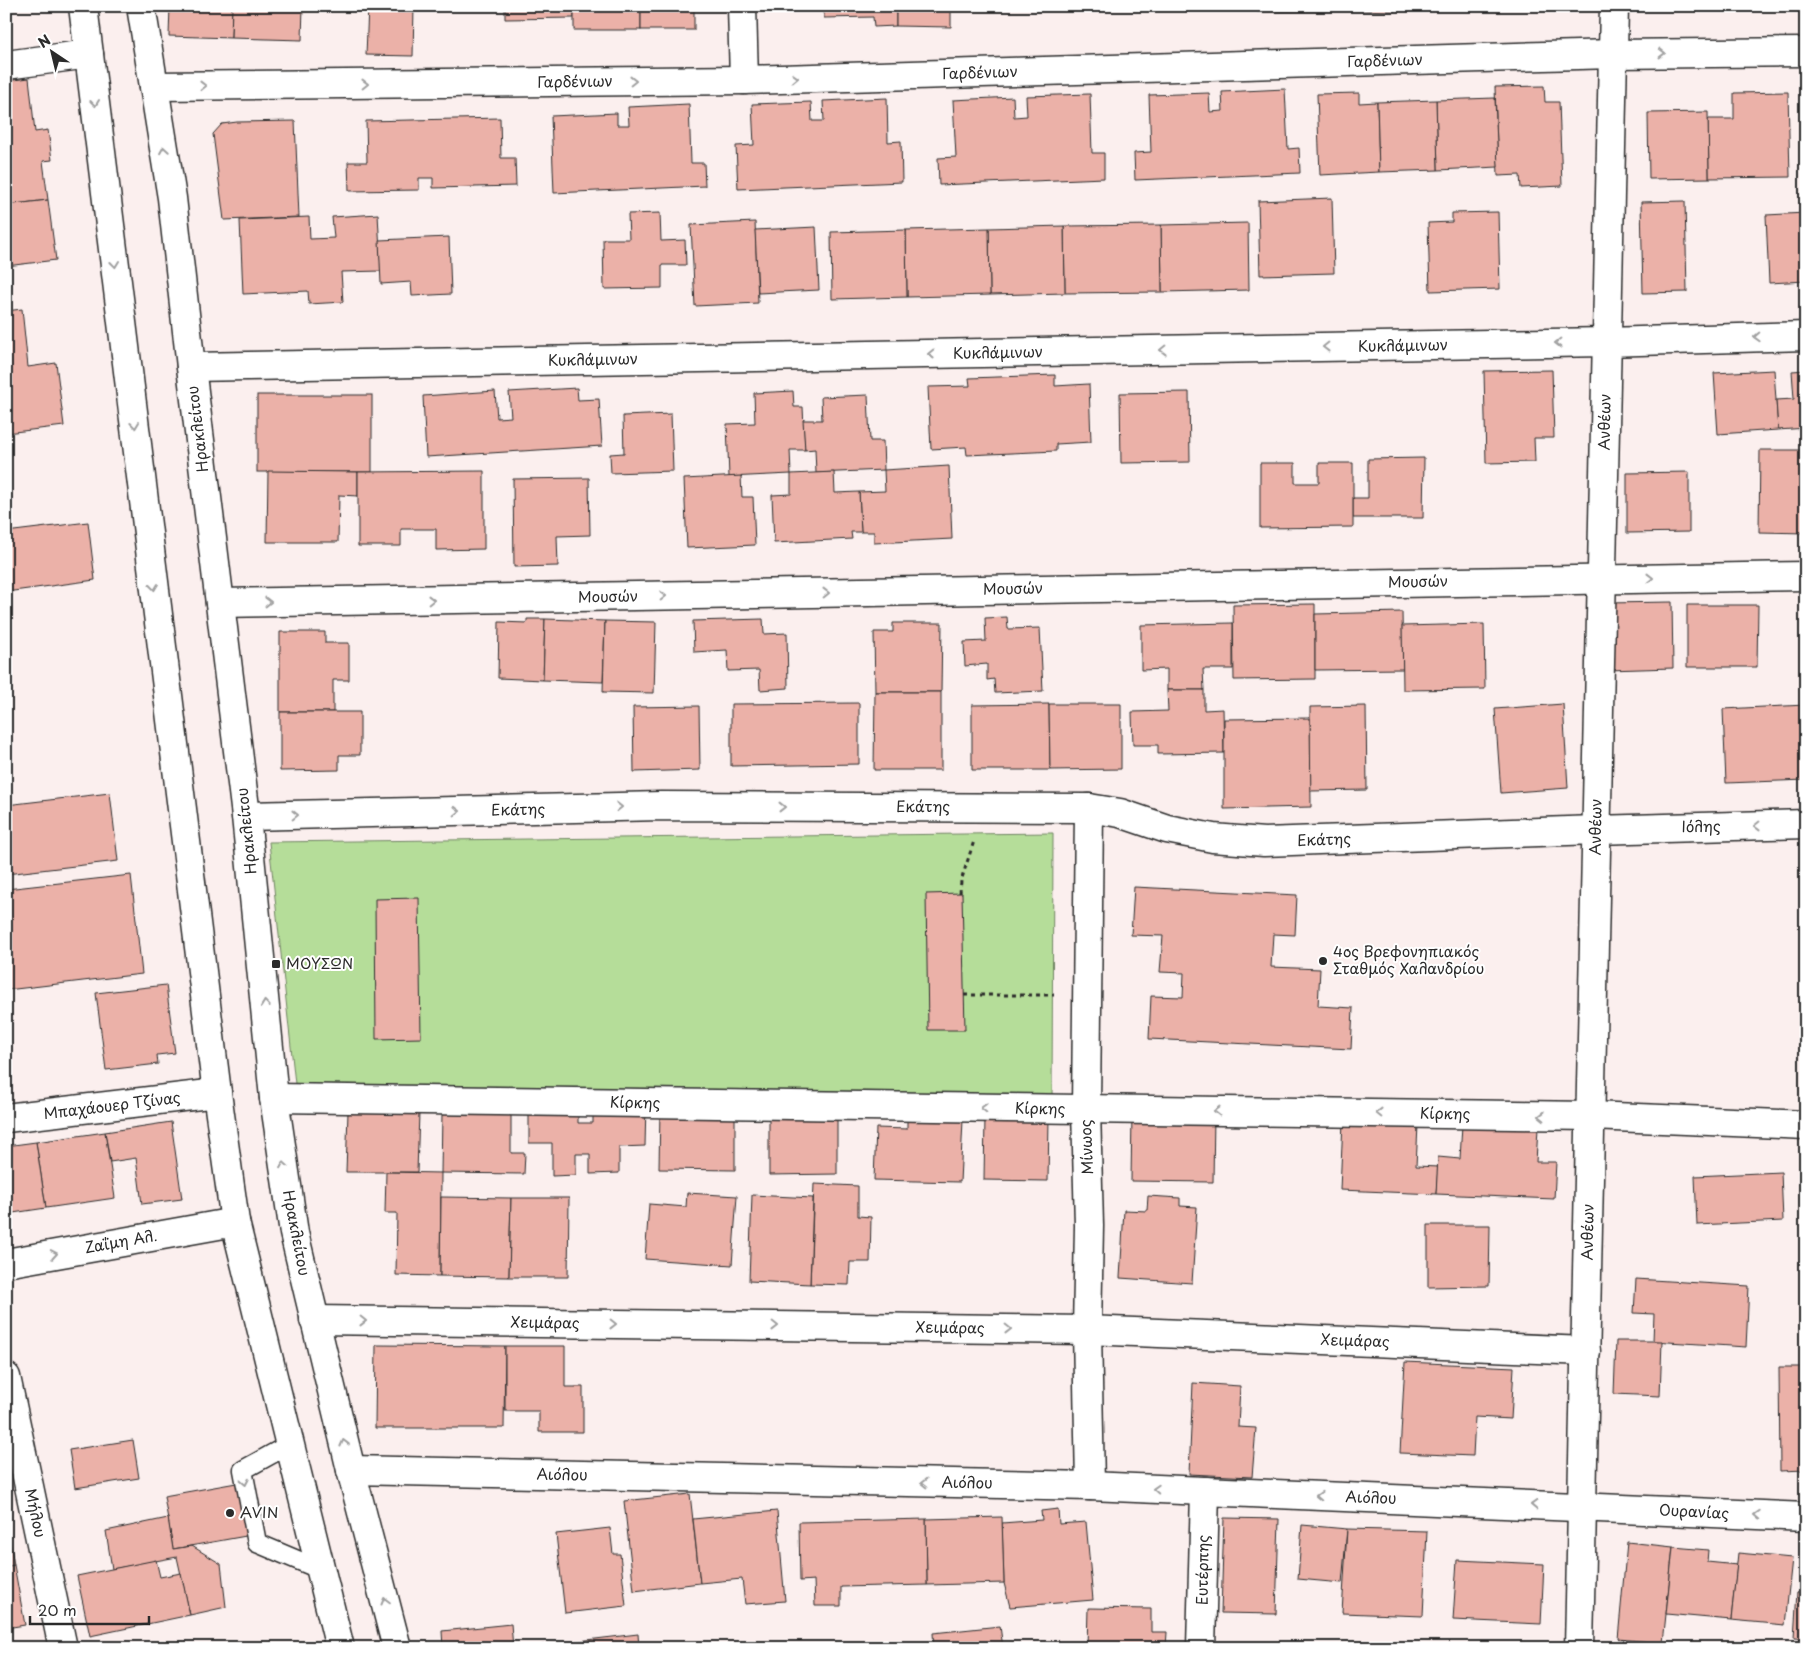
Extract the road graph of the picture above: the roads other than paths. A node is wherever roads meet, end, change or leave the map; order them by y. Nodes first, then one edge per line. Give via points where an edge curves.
1 (83, 6) edge
2 (141, 6) edge
3 (742, 6) edge
4 (1614, 6) edge
5 (1806, 52) edge
6 (89, 54) junction
7 (1613, 54) junction
8 (6, 65) edge
9 (744, 80) junction
10 (154, 86) junction
11 (1806, 336) edge
12 (1607, 342) junction
13 (191, 367) junction
14 (1806, 576) edge
15 (1602, 579) junction
16 (220, 603) junction
17 (1089, 808) junction
18 (246, 816) junction
19 (1806, 824) edge
20 (1596, 830) junction
21 (217, 1093) junction
22 (274, 1098) junction
23 (1086, 1109) junction
24 (1591, 1116) junction
25 (6, 1118) edge
26 (1806, 1125) edge
27 (235, 1222) junction
28 (6, 1263) edge
29 (314, 1320) junction
30 (1087, 1330) junction
31 (1586, 1351) junction
32 (6, 1377) edge
33 (290, 1444) junction
34 (351, 1470) junction
35 (1090, 1486) junction
36 (1205, 1491) junction
37 (1582, 1506) junction
38 (1806, 1517) edge
39 (321, 1570) junction
40 (336, 1647) edge
41 (64, 1648) edge
42 (397, 1648) edge
43 (1201, 1648) edge
44 (1579, 1648) edge

1 - 6 street
2 - 10 street, Ηρακλείτου
3 - 9 street
4 - 7 street, Ανθέων
7 -> 5 street, Γαρδένιων
6 - 8 street
6 -> 21 street
9 -> 7 street, Γαρδένιων
7 - 12 street, Ανθέων
10 -> 9 street, Γαρδένιων
13 -> 10 street, Ηρακλείτου via 172,198
11 -> 12 street, Κυκλάμινων
12 -> 13 street, Κυκλάμινων
12 - 15 street, Ανθέων
13 - 16 street, Ηρακλείτου
15 -> 14 street, Μουσών
16 -> 15 street, Μουσών
15 - 20 street, Ανθέων
16 - 18 street, Ηρακλείτου
18 -> 17 street, Εκάτης via 661,806
17 - 20 street, Εκάτης via 1212,838 1264,842
17 - 23 street, Μίνωος
22 -> 18 street, Ηρακλείτου
19 -> 20 street, Ιόλης
20 - 24 street, Ανθέων
21 - 25 street, Μπαχάουερ Τζίνας
21 - 27 street
23 -> 22 street, Κίρκης
29 -> 22 street, Ηρακλείτου via 294,1233
24 -> 23 street, Κίρκης
23 - 30 street, Μίνωος
24 - 26 street, Κίρκης
24 - 31 street, Ανθέων
28 -> 27 street, Ζαΐμη Αλ.
27 - 33 street
29 -> 30 street, Χειμάρας
34 -> 29 street, Ηρακλείτου
30 - 31 street, Χειμάρας
30 - 35 street, Μίνωος
31 - 37 street, Ανθέων
32 - 41 street, Μήλου
33 - 39 street
33 -> 39 lane via 243,1470 257,1543
35 -> 34 street, Αιόλου
42 -> 34 street, Ηρακλείτου
36 -> 35 street, Αιόλου
37 -> 36 street, Αιόλου
36 - 43 street, Ευτέρπης
38 -> 37 street, Ουρανίας
37 - 44 street, Ανθέων
39 - 40 street

